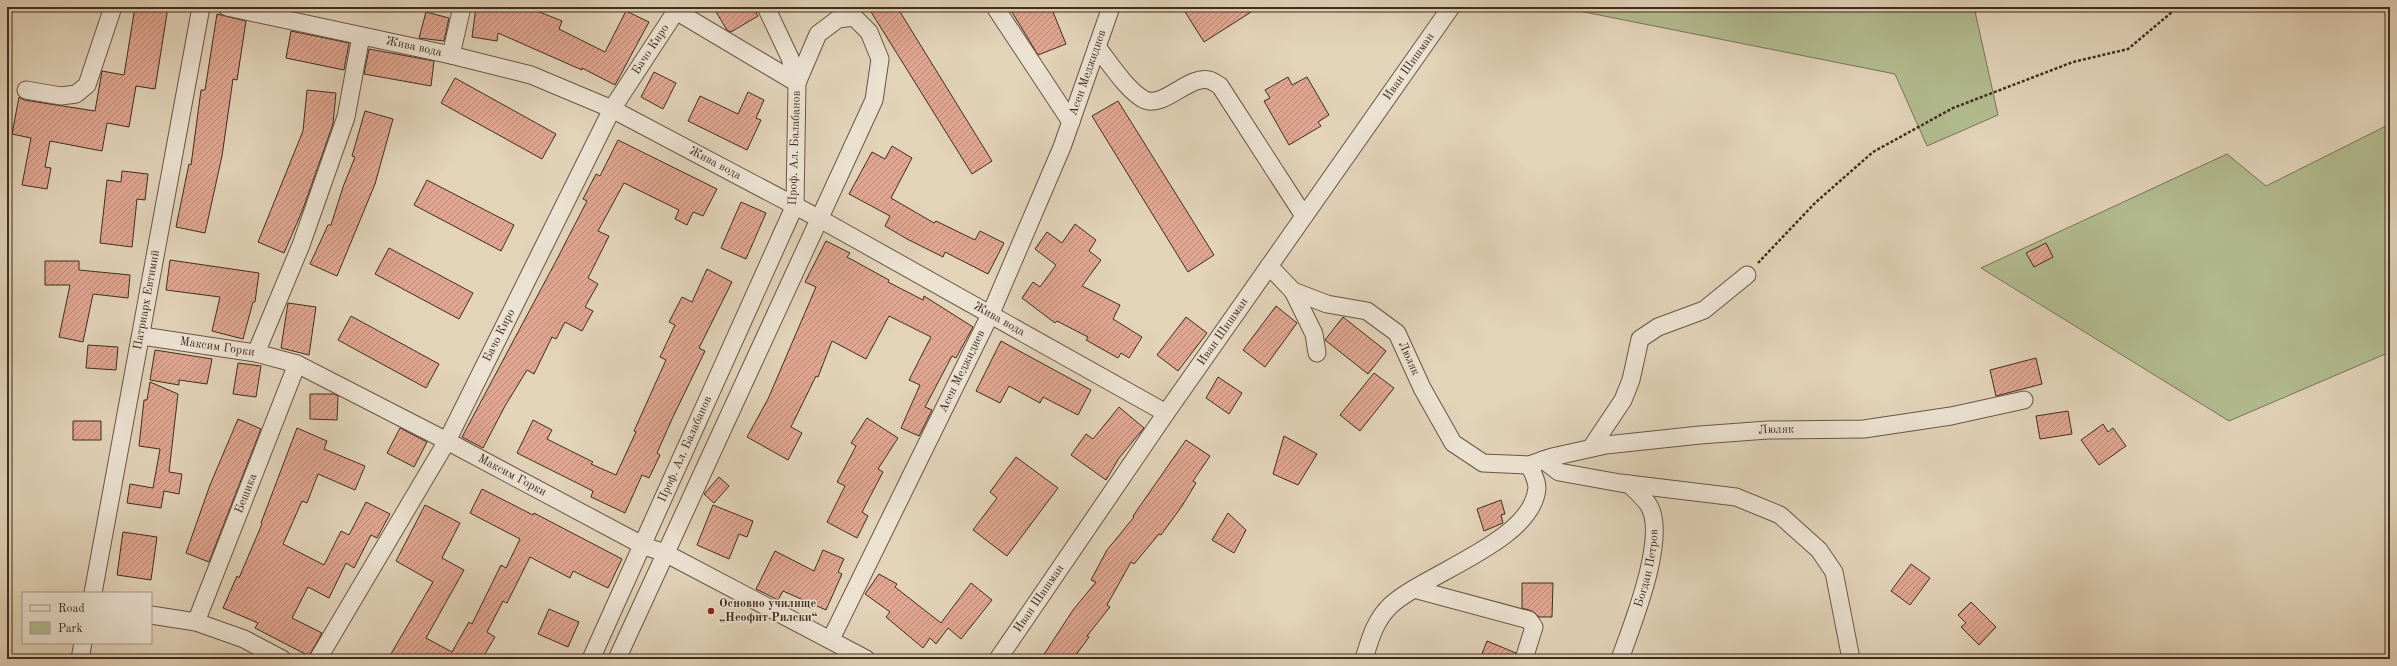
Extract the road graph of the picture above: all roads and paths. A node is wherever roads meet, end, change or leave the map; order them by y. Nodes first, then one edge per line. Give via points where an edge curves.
1 (114, 7) edge
2 (201, 7) edge
3 (227, 7) edge
4 (462, 7) edge
5 (766, 7) edge
6 (995, 7) edge
7 (1111, 7) edge
8 (1451, 7) edge
9 (2178, 7) edge
10 (675, 9) edge
11 (361, 36) junction
12 (1097, 47) junction
13 (451, 55) junction
14 (797, 83) junction
15 (26, 90) dead end
16 (612, 109) junction
17 (1070, 122) junction
18 (795, 205) junction
19 (1304, 216) junction
20 (820, 219) junction
21 (1269, 266) junction
22 (1747, 275) joint
23 (1293, 291) junction
24 (991, 313) junction
25 (142, 336) junction
26 (256, 353) junction
27 (1318, 353) dead end
28 (297, 364) junction
29 (2024, 400) dead end
30 (1166, 413) junction
31 (447, 441) junction
32 (1592, 448) junction
33 (1536, 462) junction
34 (1629, 484) junction
35 (644, 546) junction
36 (665, 553) junction
37 (1414, 589) junction
38 (93, 592) edge
39 (152, 615) edge
40 (196, 622) junction
41 (830, 639) junction
42 (83, 644) edge
43 (80, 659) edge
44 (282, 659) edge
45 (318, 659) edge
46 (591, 659) edge
47 (617, 659) edge
48 (866, 659) edge
49 (998, 659) edge
50 (1364, 659) edge
51 (1524, 659) edge
52 (1620, 659) edge
53 (1852, 659) edge

1 - 15 street via 87,85 76,94 61,96
2 - 25 street, Патриарх Евтимий
3 - 11 street, Жива вода
4 - 13 street
5 - 14 street via 790,58
6 - 17 street
7 - 12 street, Асен Меджидиев
8 - 19 street, Иван Шишман
9 - 22 path via 2128,49 2073,62 1953,108 1873,152 1814,202
10 - 14 street
10 - 16 street, Бачо Киро
11 - 13 street, Жива вода
11 - 26 street via 346,117 301,245
12 - 17 street, Асен Меджидиев
12 - 19 street via 1133,90 1146,100 1160,100 1198,80 1208,80 1220,86
13 - 16 street, Жива вода via 531,76
14 - 18 street, Проф. Ал. Балабанов
14 - 20 street, Проф. Ал. Балабанов via 818,34 838,19 854,18 869,32 880,59 874,100
16 - 18 street, Жива вода
16 - 31 street, Бачо Киро
17 - 24 street, Асен Меджидиев
18 - 20 street, Жива вода
18 - 35 street, Проф. Ал. Балабанов
19 - 21 street, Иван Шишман
20 - 24 street, Жива вода
20 - 36 street, Проф. Ал. Балабанов
21 - 23 street, Люляк
21 - 30 street, Иван Шишман
22 - 32 street via 1704,310 1658,327 1640,339 1631,380 1623,400
23 - 27 street via 1314,334
23 - 33 street, Люляк via 1326,304 1367,311 1397,333 1422,388 1453,443 1483,463
24 - 30 street, Жива вода
24 - 41 street, Асен Меджидиев
25 - 26 street, Максим Горки
25 - 38 street, Патриарх Евтимий
26 - 28 street, Максим Горки
28 - 31 street, Максим Горки
28 - 40 street, Бешика
29 - 32 street, Люляк via 1951,416 1864,429 1768,430
30 - 49 street, Иван Шишман
31 - 35 street, Максим Горки
31 - 45 street, Бачо Киро
32 - 33 street, Люляк
33 - 34 street via 1559,472
33 - 37 street via 1537,487 1532,508 1512,530
34 - 52 street, Богдан Петров via 1648,505 1655,526 1653,556
34 - 53 street via 1736,497 1780,515 1819,550 1834,572
35 - 36 street, Максим Горки
35 - 46 street, Проф. Ал. Балабанов
36 - 41 street, Максим Горки
36 - 47 street, Проф. Ал. Балабанов
37 - 50 street via 1390,605 1374,626
37 - 51 street via 1529,620 1534,627
39 - 40 street
40 - 44 street via 244,639
41 - 48 street, Максим Горки
42 - 43 street

